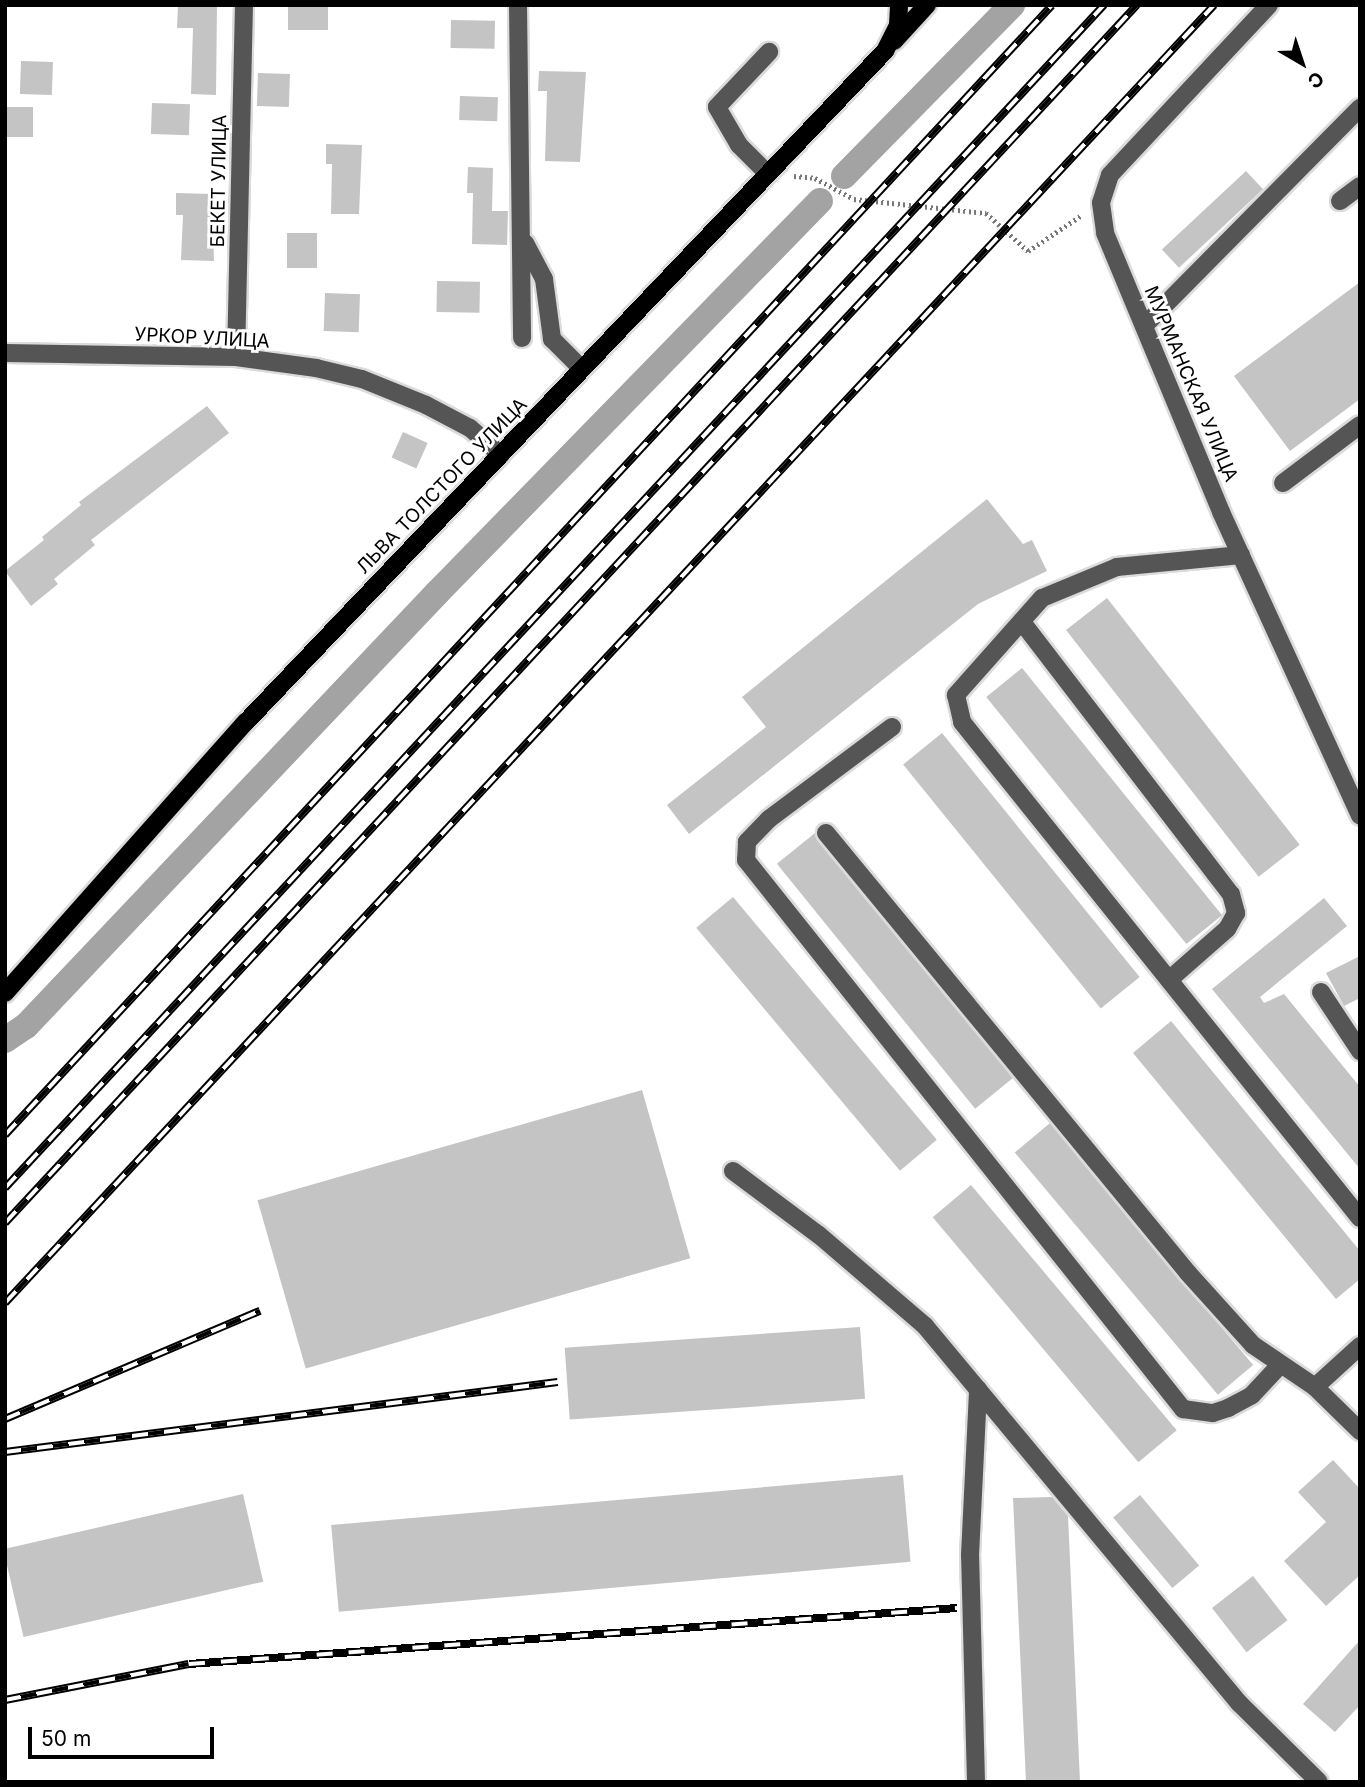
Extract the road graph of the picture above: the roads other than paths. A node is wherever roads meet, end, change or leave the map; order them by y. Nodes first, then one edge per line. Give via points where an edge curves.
1 (244, 5) edge
2 (518, 5) edge
3 (899, 5) edge
4 (927, 5) edge
5 (1269, 5) edge
6 (885, 51) junction
7 (768, 52) dead end
8 (1360, 108) edge
9 (768, 174) junction
10 (1360, 186) edge
11 (1340, 201) dead end
12 (524, 240) junction
13 (1144, 326) junction
14 (522, 338) dead end
15 (5, 353) edge
16 (236, 357) junction
17 (582, 369) junction
18 (1360, 425) edge
19 (501, 454) junction
20 (1283, 483) dead end
21 (1241, 555) junction
22 (1022, 622) junction
23 (892, 727) dead end
24 (1360, 816) edge
25 (826, 833) dead end
26 (1169, 980) junction
27 (6, 991) edge
28 (1321, 992) dead end
29 (1360, 1051) edge
30 (733, 1171) dead end
31 (1360, 1218) edge
32 (1360, 1346) edge
33 (1279, 1366) junction
34 (1315, 1387) junction
35 (978, 1389) junction
36 (1360, 1431) edge
37 (976, 1782) edge
38 (1319, 1782) edge

1 - 16 street, БЕКЕТ УЛИЦА
2 - 12 street
3 - 6 main road, ЛЬВА ТОЛСТОГО УЛИЦА via 898,25
4 - 6 main road
5 - 13 street, МУРМАНСКАЯ УЛИЦА via 1110,175 1101,203 1105,233
6 - 9 main road, ЛЬВА ТОЛСТОГО УЛИЦА
7 - 9 street via 717,107 739,145
8 - 13 street
9 - 17 main road, ЛЬВА ТОЛСТОГО УЛИЦА
10 - 11 street
12 - 14 street
12 - 17 street via 544,279 552,339
13 - 21 street, МУРМАНСКАЯ УЛИЦА
15 - 16 street, УРКОР УЛИЦА
16 - 19 street, УРКОР УЛИЦА via 362,379 448,416
17 - 19 main road, ЛЬВА ТОЛСТОГО УЛИЦА
18 - 20 street
19 - 27 main road, ЛЬВА ТОЛСТОГО УЛИЦА via 246,722
21 - 22 street via 1117,567 1042,598
21 - 24 street, МУРМАНСКАЯ УЛИЦА
22 - 26 street via 956,695 962,722
22 - 26 street via 1231,894 1236,913 1227,929
23 - 33 street via 769,819 747,842 746,860 1183,1409 1213,1413 1228,1408 1252,1395
25 - 33 street via 1188,1273
26 - 31 street
28 - 29 street
30 - 35 street via 819,1235 925,1326
32 - 34 street
33 - 34 street
34 - 36 street
35 - 37 street via 970,1555
35 - 38 street via 1239,1703

